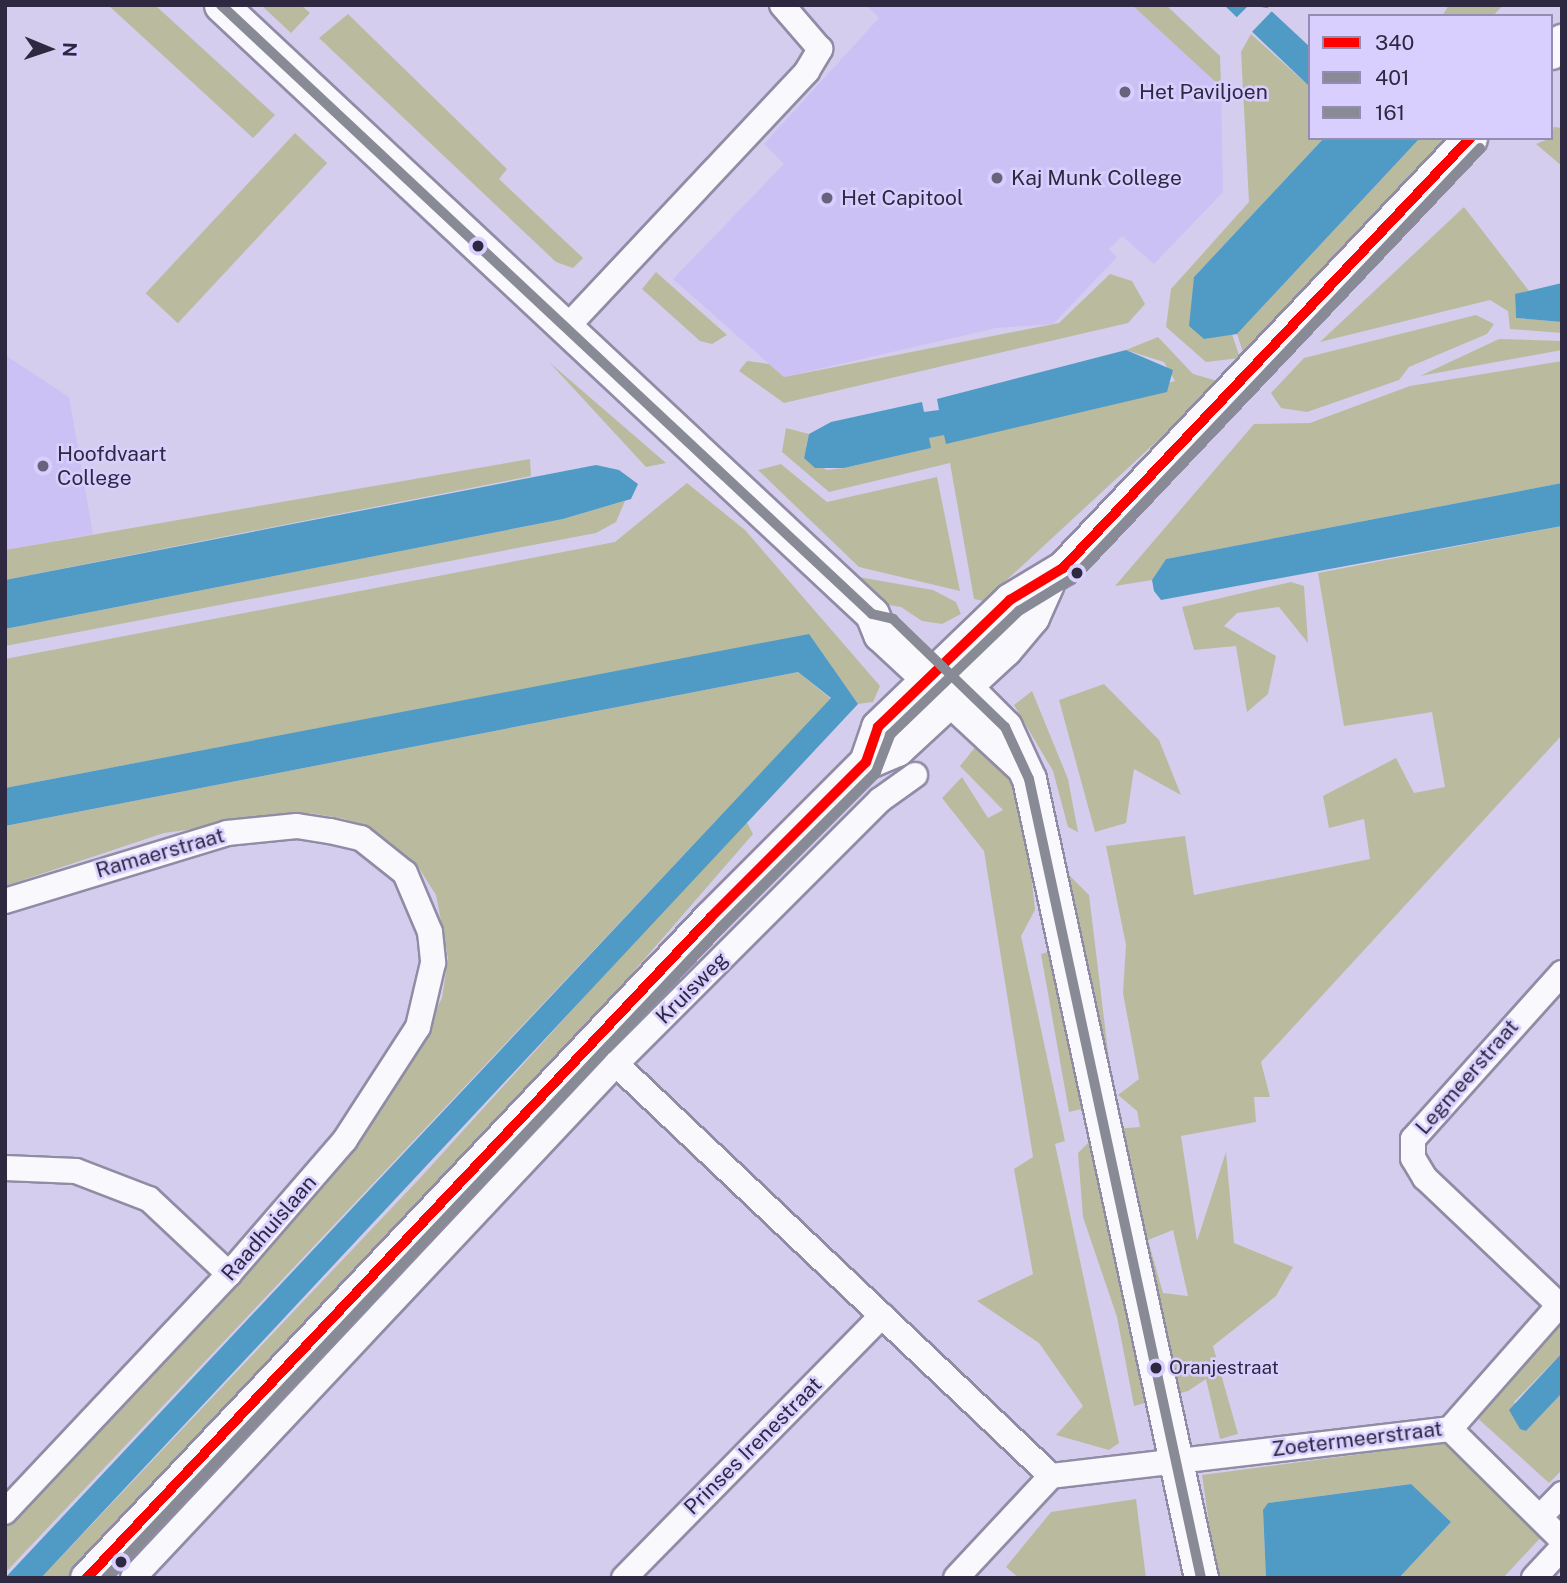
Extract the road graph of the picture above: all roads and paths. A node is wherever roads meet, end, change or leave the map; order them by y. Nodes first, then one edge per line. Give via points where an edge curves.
1 (221, 5) edge
2 (782, 5) edge
3 (1468, 140) edge
4 (567, 327) junction
5 (947, 683) junction
6 (915, 775) dead end
7 (418, 895) joint
8 (5, 901) edge
9 (1562, 973) edge
10 (616, 1064) junction
11 (5, 1168) edge
12 (229, 1274) junction
13 (1560, 1303) edge
14 (882, 1315) junction
15 (1450, 1429) junction
16 (1179, 1460) junction
17 (1051, 1476) junction
18 (1562, 1494) edge
19 (5, 1512) edge
20 (1539, 1517) junction
21 (1562, 1540) edge
22 (1562, 1548) edge
23 (87, 1578) edge
24 (133, 1578) edge
25 (624, 1578) edge
26 (956, 1578) edge
27 (1201, 1578) edge
28 (1534, 1578) edge

1 - 4 street
2 - 4 street via 820,49 807,71
3 - 5 street, Kruisweg via 1047,583 1010,600
4 - 5 street via 872,614 893,619
5 - 16 street via 1020,764 1050,871
5 - 23 street, Kruisweg via 878,727 866,762 710,918
6 - 10 street, Kruisweg via 880,800
7 - 8 street, Ramaerstraat via 388,855 361,838 297,826 171,846
7 - 12 street, Raadhuislaan via 433,963 418,1027 345,1140
9 - 13 street, Legmeerstraat via 1413,1139 1413,1158 1424,1178
10 - 14 street
10 - 24 street, Kruisweg
11 - 12 street via 76,1171 149,1199
12 - 19 street, Raadhuislaan
13 - 15 street, Zoetermeerstraat
14 - 17 street
14 - 25 street, Prinses Irenestraat
15 - 16 street, Zoetermeerstraat
15 - 20 street
16 - 17 street, Zoetermeerstraat
16 - 27 street
17 - 26 street
18 - 20 street
20 - 21 street
22 - 28 street

